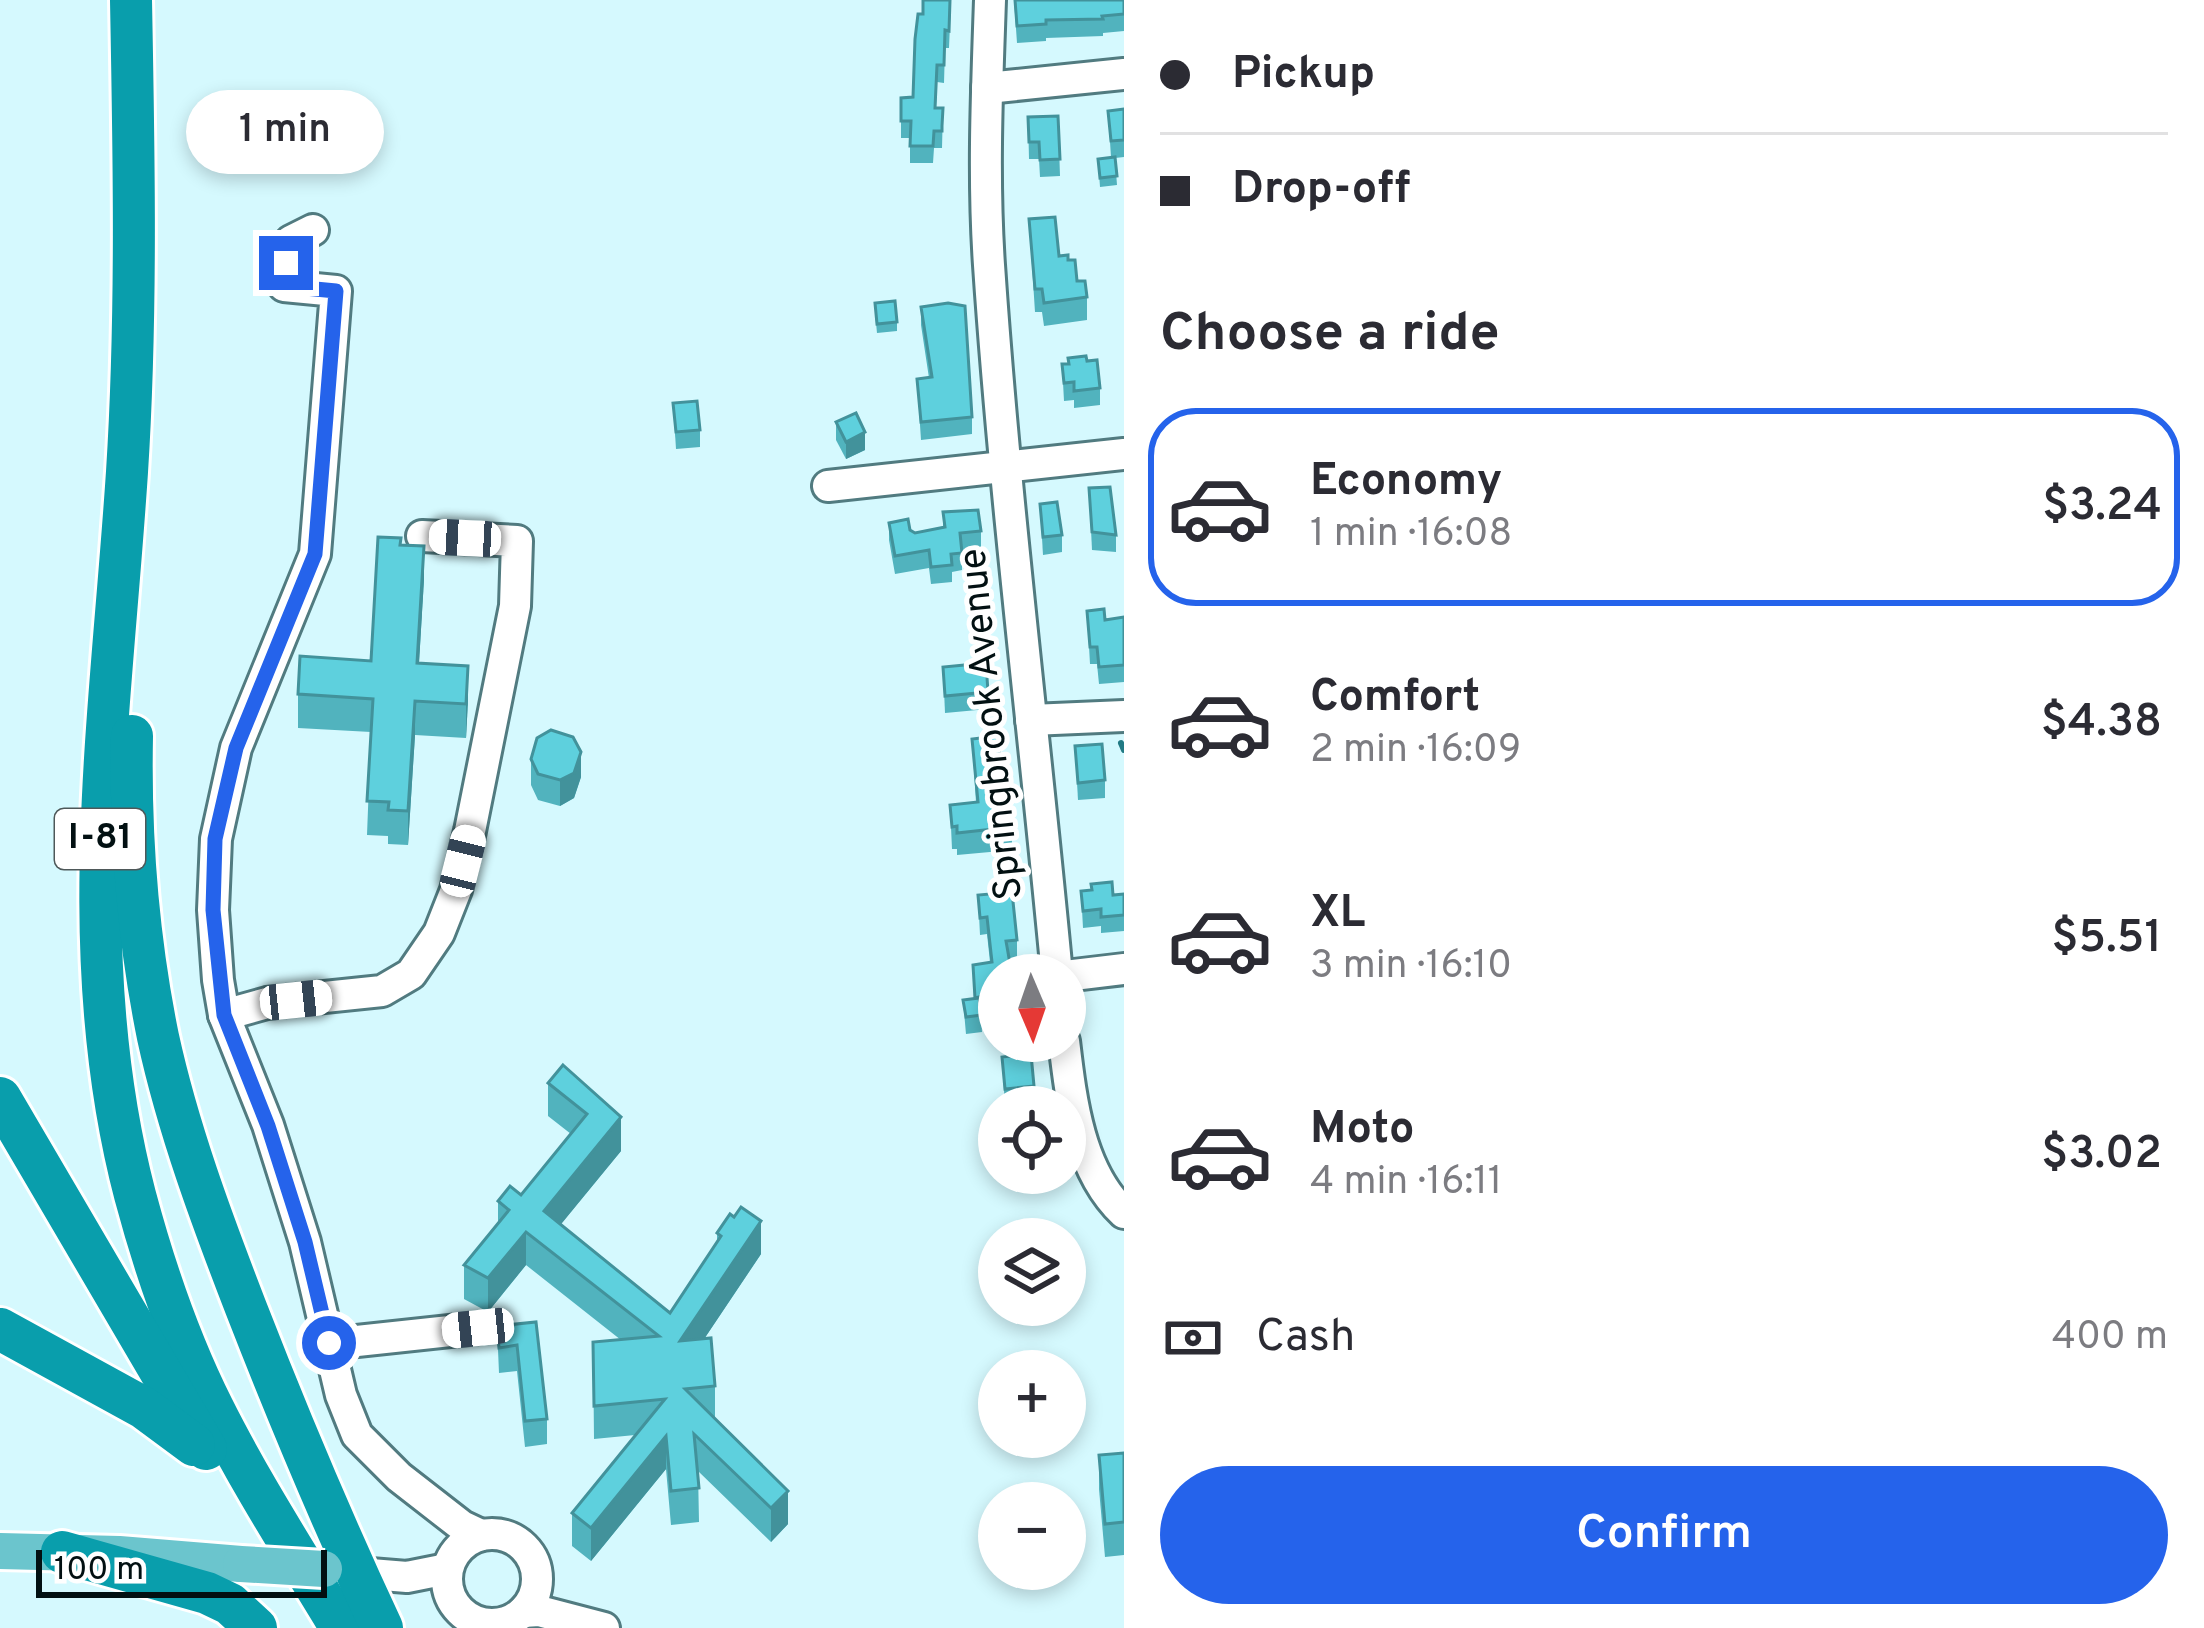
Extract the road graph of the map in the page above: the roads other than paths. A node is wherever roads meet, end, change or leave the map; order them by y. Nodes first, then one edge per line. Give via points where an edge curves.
1 (990, 0) edge
2 (131, 20) edge
3 (1124, 74) edge
4 (987, 88) junction
5 (313, 230) dead end
6 (1124, 454) edge
7 (1007, 464) junction
8 (828, 486) dead end
9 (422, 536) dead end
10 (1124, 716) edge
11 (1031, 720) junction
12 (1058, 954) edge
13 (1124, 969) edge
14 (1086, 973) edge
15 (224, 1015) junction
16 (1068, 1062) edge
17 (0, 1098) edge
18 (1124, 1214) edge
19 (478, 1328) dead end
20 (0, 1330) edge
21 (329, 1343) junction
22 (220, 1473) junction
23 (412, 1485) junction
24 (481, 1535) junction
25 (0, 1551) edge
26 (62, 1552) junction
27 (341, 1571) junction
28 (449, 1574) junction
29 (537, 1577) junction
30 (523, 1612) junction
31 (593, 1625) edge
32 (256, 1628) edge
33 (310, 1628) edge
34 (340, 1628) edge
35 (382, 1628) edge

1 - 4 street, Springbrook Avenue
2 - 27 highway via 148,200 150,339 132,748 149,987 174,1098 228,1263
2 - 34 highway, I-81 via 129,436 98,875 100,983 119,1118 159,1274 210,1403
3 - 4 street
4 - 7 street, Springbrook Avenue via 988,261
5 - 15 street via 291,242 284,286 336,291 315,554 236,748 215,839
6 - 7 street
7 - 8 street
7 - 11 street, Springbrook Avenue
9 - 15 street via 517,541 519,562 470,831 439,933 411,974 382,991
10 - 11 street
11 - 12 street, Springbrook Avenue
13 - 14 street
15 - 21 street via 268,1126
16 - 18 street via 1091,1168
17 - 22 highway
19 - 21 street
20 - 22 highway via 144,1408
21 - 23 street via 357,1435
22 - 33 highway
23 - 24 street
23 - 28 street via 443,1532
24 - 28 street via 460,1546
24 - 29 street via 517,1541
25 - 26 main road
26 - 27 main road, bridge
26 - 32 highway via 208,1593
27 - 28 street
27 - 35 highway
28 - 30 street via 464,1615 507,1622
29 - 30 street
29 - 31 street via 558,1606
30 - 31 street

